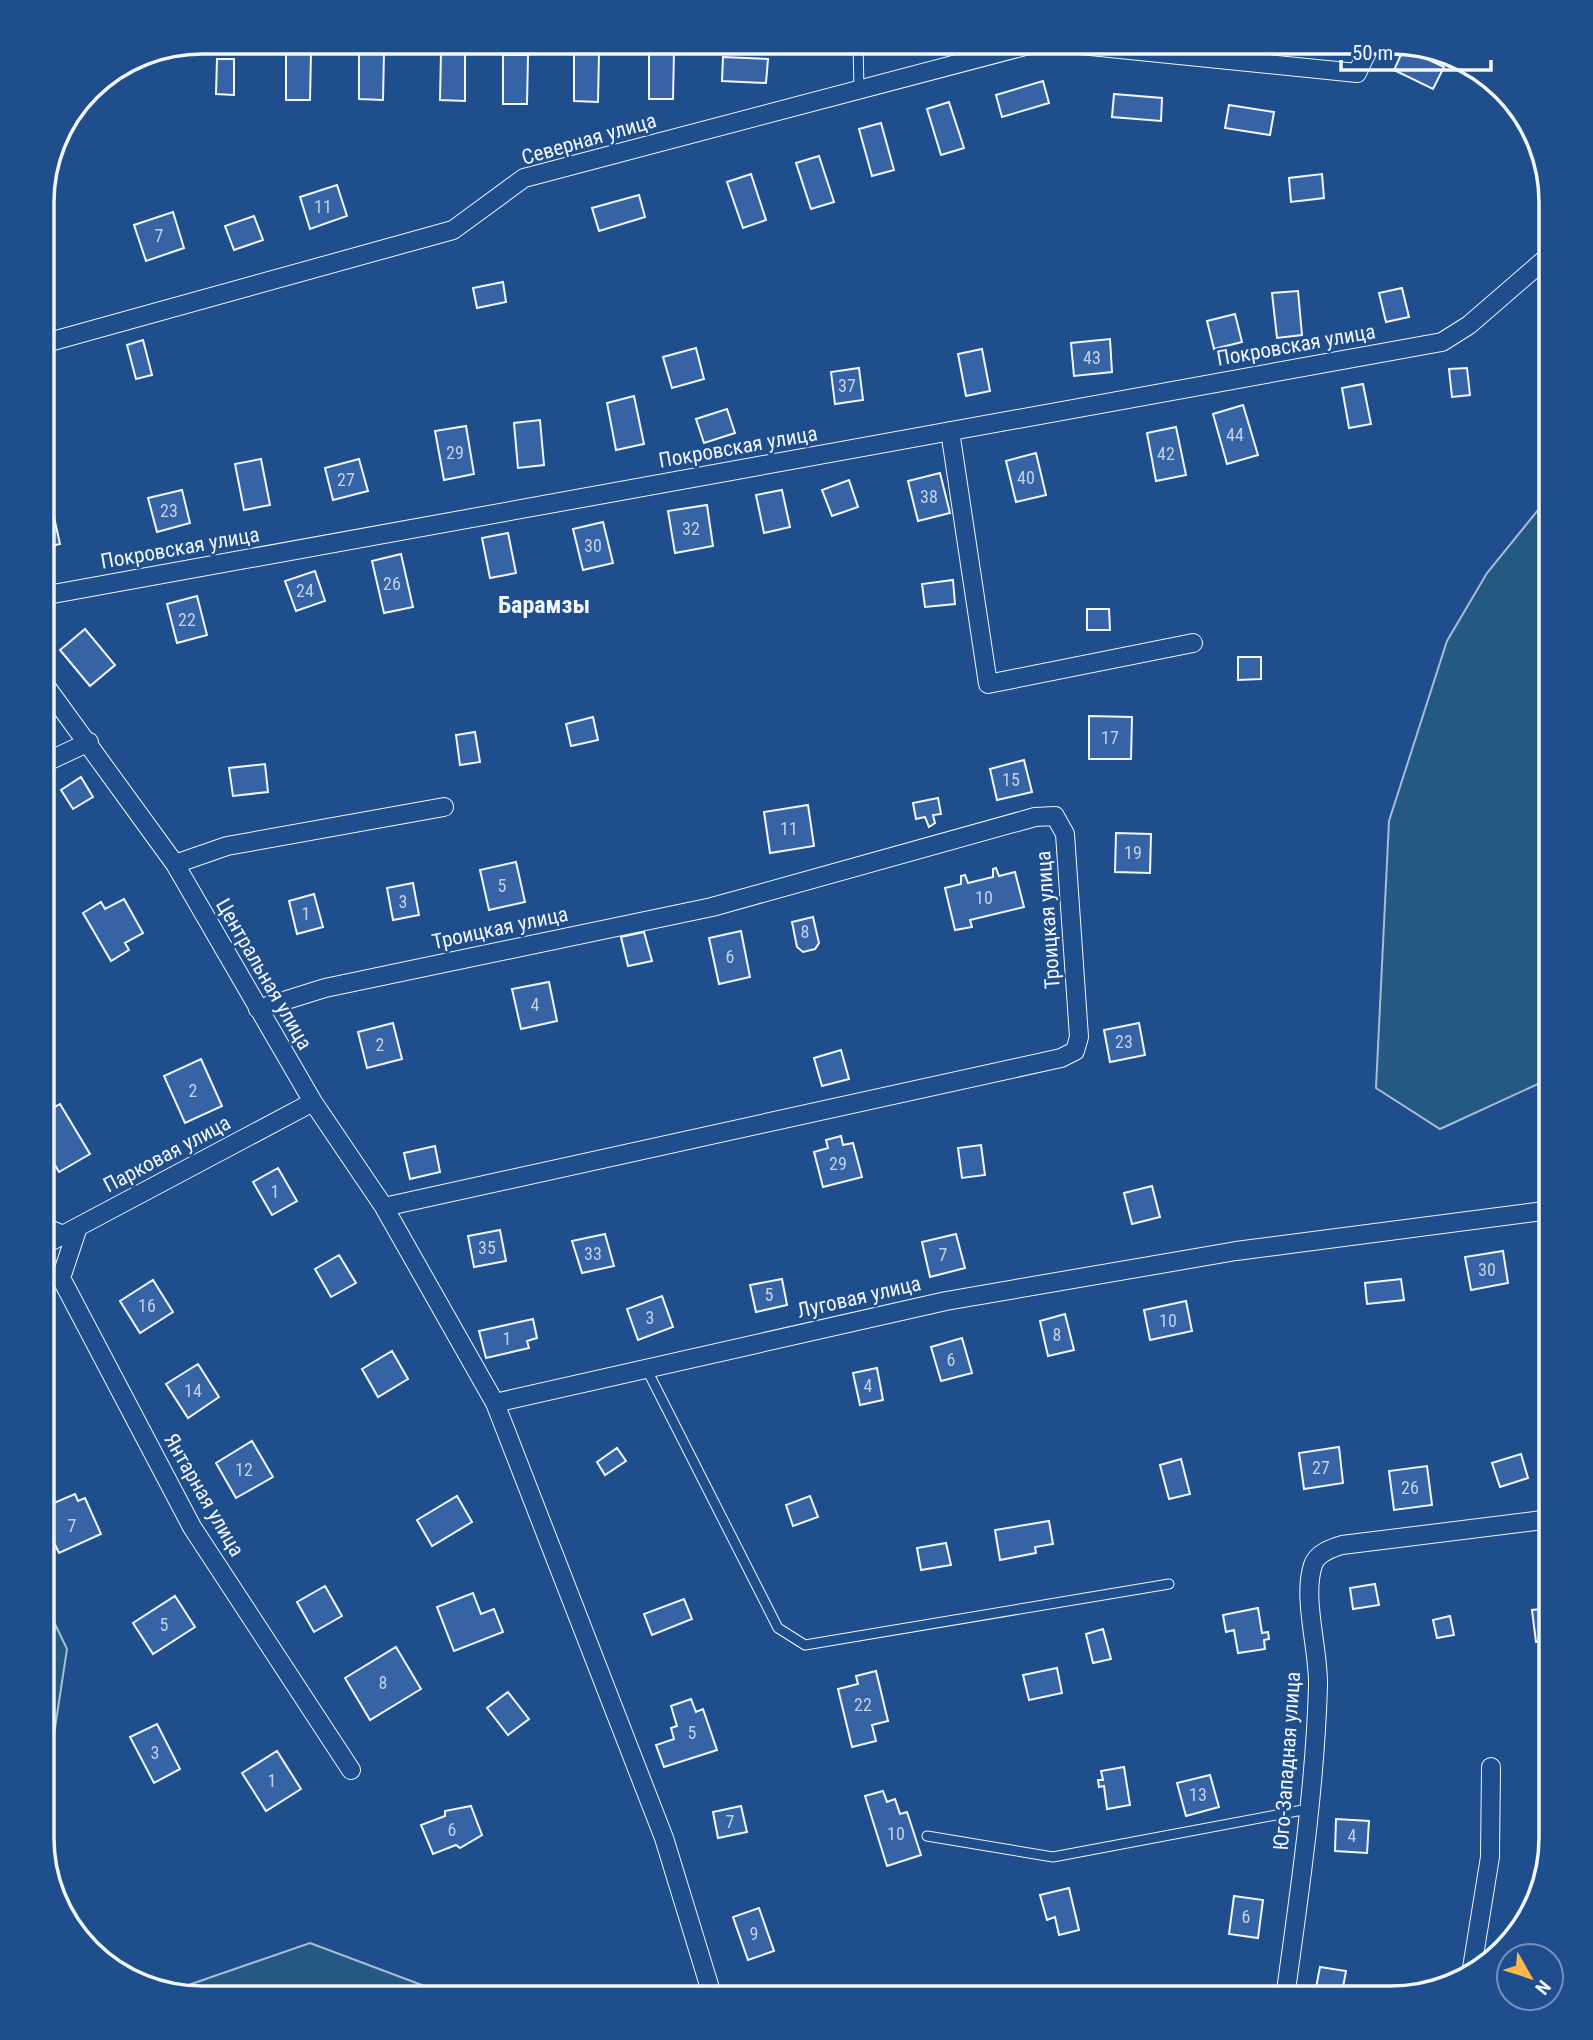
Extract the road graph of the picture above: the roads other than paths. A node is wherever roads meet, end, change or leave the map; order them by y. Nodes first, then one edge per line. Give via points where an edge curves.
1 (858, 55) edge
2 (992, 55) edge
3 (1177, 55) edge
4 (1366, 55) edge
5 (859, 90) junction
6 (1539, 264) edge
7 (55, 340) edge
8 (950, 432) junction
9 (55, 594) edge
10 (1193, 643) dead end
11 (55, 697) edge
12 (89, 742) junction
13 (55, 758) edge
14 (444, 807) dead end
15 (175, 864) junction
16 (258, 1009) junction
17 (313, 1102) junction
18 (384, 1207) junction
19 (1539, 1212) edge
20 (54, 1228) edge
21 (71, 1231) junction
22 (54, 1240) edge
23 (646, 1368) junction
24 (495, 1403) junction
25 (1539, 1520) edge
26 (1169, 1584) dead end
27 (1491, 1767) dead end
28 (351, 1770) dead end
29 (1308, 1809) junction
30 (927, 1836) dead end
31 (1473, 1961) edge
32 (709, 1986) edge
33 (1286, 1986) edge

1 - 5 lane
2 - 5 street, Северная улица
3 - 4 street via 1357,73
5 - 7 street, Северная улица via 524,178 453,230
6 - 8 street, Покровская улица via 1469,325 1442,342
8 - 9 street, Покровская улица
8 - 10 street via 988,684
11 - 12 street, Центральная улица
12 - 13 street
12 - 15 street, Центральная улица
14 - 15 street via 227,846
15 - 16 street, Центральная улица
16 - 17 street, Центральная улица
16 - 18 street, Троицкая улица via 326,988 712,907 1035,817 1055,816 1065,834 1079,1037 1075,1051 1048,1061
17 - 18 street, Центральная улица
17 - 21 street, Парковая улица
18 - 24 street, Центральная улица
19 - 23 street, Луговая улица via 1236,1251 946,1301
20 - 21 street
21 - 22 street, Парковая улица
21 - 28 street, Янтарная улица via 61,1278 192,1527
23 - 24 street, Луговая улица
23 - 26 lane via 778,1628 805,1645
24 - 32 street, Центральная улица via 664,1838
25 - 29 street, Юго-Западная улица via 1342,1545 1326,1550 1314,1561 1310,1581 1318,1683
27 - 31 street via 1490,1857
29 - 30 lane via 1053,1857
29 - 33 street, Юго-Западная улица

